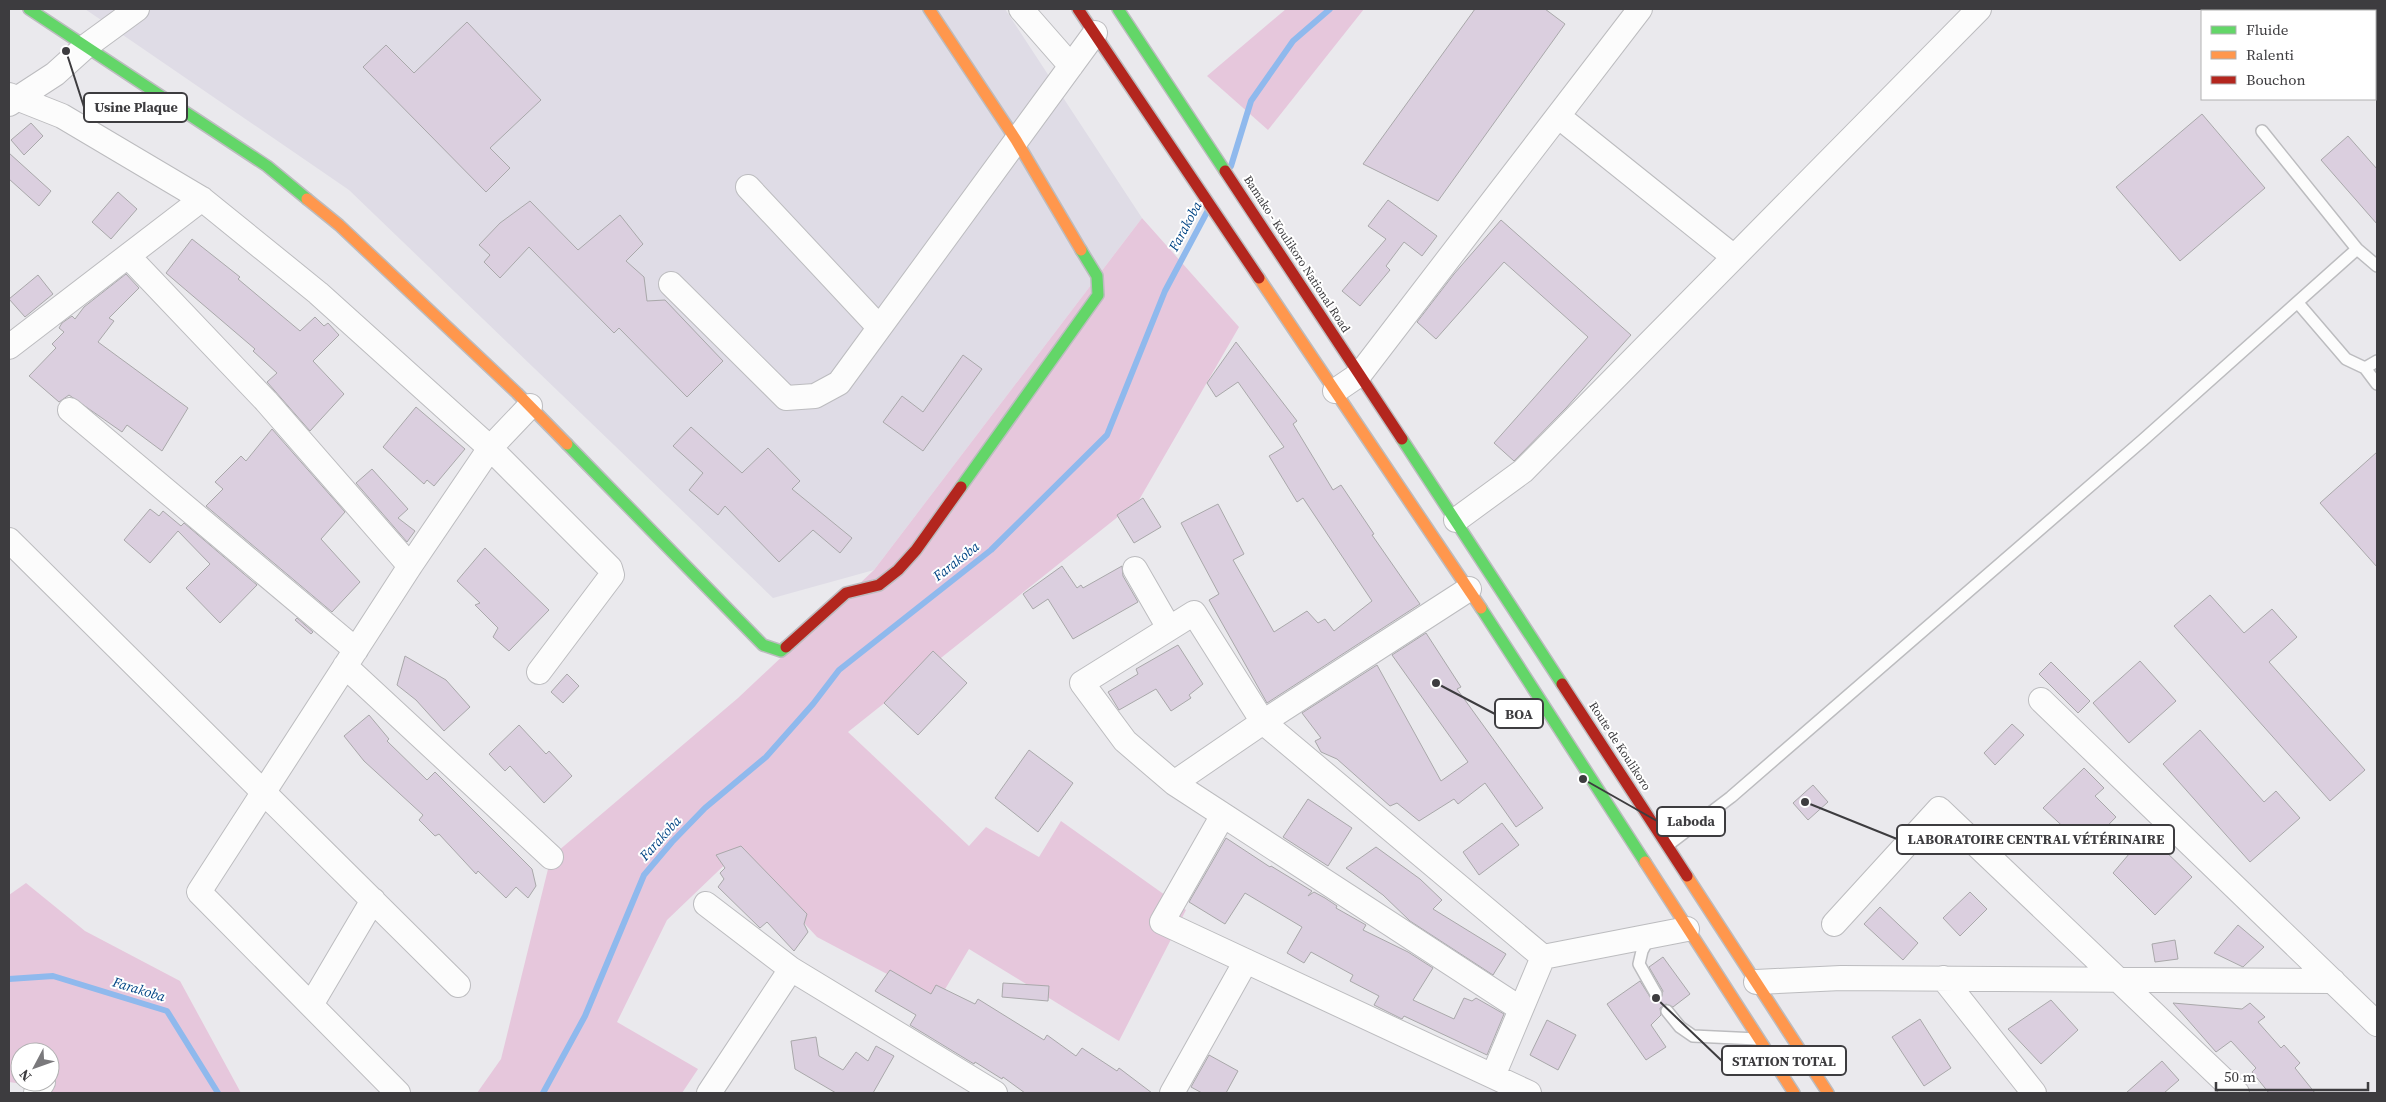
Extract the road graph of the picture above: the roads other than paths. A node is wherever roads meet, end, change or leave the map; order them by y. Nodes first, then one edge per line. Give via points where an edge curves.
1 (29, 9) edge
2 (137, 9) edge
3 (929, 9) edge
4 (1021, 9) edge
5 (1078, 9) edge
6 (1118, 9) edge
7 (1640, 9) edge
8 (1979, 9) edge
9 (1095, 33) junction
10 (85, 47) junction
11 (1071, 66) junction
12 (11, 99) edge
13 (1558, 116) junction
14 (2262, 131) dead end
15 (1016, 140) junction
16 (748, 188) dead end
17 (202, 199) junction
18 (2357, 249) junction
19 (128, 256) junction
20 (1734, 257) junction
21 (2377, 266) edge
22 (670, 284) dead end
23 (2298, 303) junction
24 (879, 327) junction
25 (9, 347) edge
26 (2377, 361) edge
27 (2365, 368) junction
28 (1360, 374) junction
29 (2377, 384) edge
30 (1335, 391) junction
31 (530, 406) junction
32 (70, 410) dead end
33 (1388, 416) joint
34 (490, 448) junction
35 (1456, 520) junction
36 (9, 540) edge
37 (410, 566) junction
38 (1134, 569) dead end
39 (1468, 589) junction
40 (1169, 628) junction
41 (350, 658) junction
42 (539, 672) dead end
43 (2041, 700) dead end
44 (1263, 722) junction
45 (1174, 783) junction
46 (264, 791) junction
47 (1223, 815) junction
48 (1668, 845) junction
49 (551, 857) dead end
50 (373, 900) junction
51 (706, 904) dead end
52 (1834, 924) dead end
53 (1687, 929) junction
54 (1650, 936) junction
55 (1544, 957) junction
56 (1246, 961) junction
57 (790, 969) junction
58 (1943, 978) junction
59 (2118, 980) junction
60 (2332, 980) junction
61 (1756, 982) junction
62 (458, 985) dead end
63 (1656, 994) dead end
64 (311, 1005) junction
65 (1521, 1009) junction
66 (1667, 1011) dead end
67 (2377, 1024) edge
68 (1758, 1039) junction
69 (1493, 1076) junction
70 (398, 1093) edge
71 (709, 1093) edge
72 (995, 1093) edge
73 (1172, 1093) edge
74 (1529, 1093) edge
75 (1794, 1093) edge
76 (1828, 1093) edge
77 (2034, 1093) edge
78 (2237, 1093) edge

1 - 10 main road
2 - 10 street
3 - 15 main road
4 - 11 street
5 - 9 main road
6 - 28 main road, Bamako - Koulikoro National Road
7 - 13 street
8 - 20 street
9 - 11 street
9 - 30 main road
10 - 12 street via 55,74
10 - 31 main road via 267,166 339,225
11 - 15 street
12 - 17 street via 62,116
13 - 20 street
13 - 28 street
14 - 18 lane
15 - 24 street
15 - 31 main road via 1097,276 1098,295 916,550 879,585 846,593 781,651 763,645
16 - 24 street
17 - 19 street
17 - 34 street via 318,293
18 - 21 lane
18 - 23 lane
19 - 25 street
19 - 37 street via 266,401
20 - 35 street via 1523,471
22 - 24 street via 786,398 815,396 839,383
23 - 27 lane via 2346,360
23 - 48 lane via 1731,797
26 - 27 lane
27 - 29 lane
28 - 30 street
28 - 33 main road, Bamako - Koulikoro National Road
30 - 39 main road
31 - 34 street
32 - 41 street
33 - 35 main road, Route de Koulikoro
34 - 37 street
34 - 42 street via 612,572
35 - 48 main road, Route de Koulikoro
36 - 46 street
37 - 41 street
38 - 40 street
39 - 44 street
39 - 53 main road
40 - 44 street via 1194,613
40 - 45 street via 1082,683 1125,742
41 - 46 street
41 - 49 street
43 - 60 street
44 - 45 street
44 - 55 street
45 - 47 street
46 - 50 street
46 - 64 street via 199,892
47 - 56 street via 1162,922
47 - 65 street
48 - 61 main road, Route de Koulikoro
50 - 62 street
50 - 64 street
51 - 57 street
52 - 59 street via 1939,810
53 - 54 street
53 - 68 main road
54 - 55 street
54 - 63 lane via 1639,964
55 - 65 street
56 - 69 street
56 - 73 street
57 - 71 street
57 - 72 street
58 - 59 street
58 - 61 street
58 - 77 street
59 - 60 street
59 - 78 street
60 - 67 street
61 - 76 main road, Route de Koulikoro
64 - 70 street
65 - 69 street
66 - 68 lane via 1680,1027 1693,1036
68 - 75 main road
69 - 74 street

